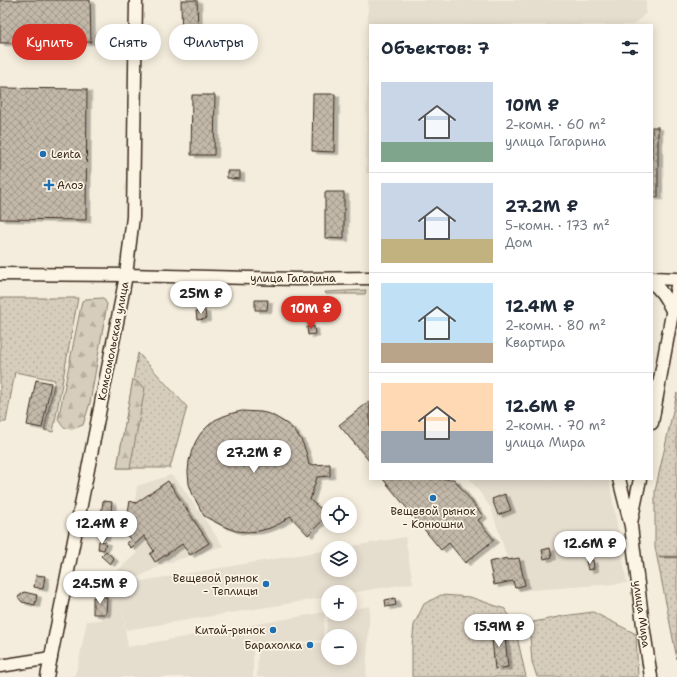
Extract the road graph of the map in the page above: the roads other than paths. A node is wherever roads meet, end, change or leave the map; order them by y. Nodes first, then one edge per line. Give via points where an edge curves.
1 (136, 0) edge
2 (0, 274) edge
3 (126, 275) junction
4 (369, 278) edge
5 (653, 278) edge
6 (677, 279) edge
7 (653, 284) edge
8 (677, 286) edge
9 (672, 312) junction
10 (653, 417) edge
11 (619, 480) edge
12 (640, 480) edge
13 (630, 526) junction
14 (51, 658) junction
15 (0, 666) edge
16 (47, 677) edge
17 (650, 677) edge

1 - 3 main road, Комсомольская улица via 133,217
2 - 3 main road, улица Гагарина
3 - 4 main road, улица Гагарина
3 - 14 main road, Комсомольская улица
5 - 6 main road
7 - 9 main road via 666,297
8 - 9 main road
9 - 10 main road
11 - 13 main road
12 - 13 main road
13 - 17 main road, улица Мира
14 - 15 main road
14 - 16 main road, Комсомольская улица

